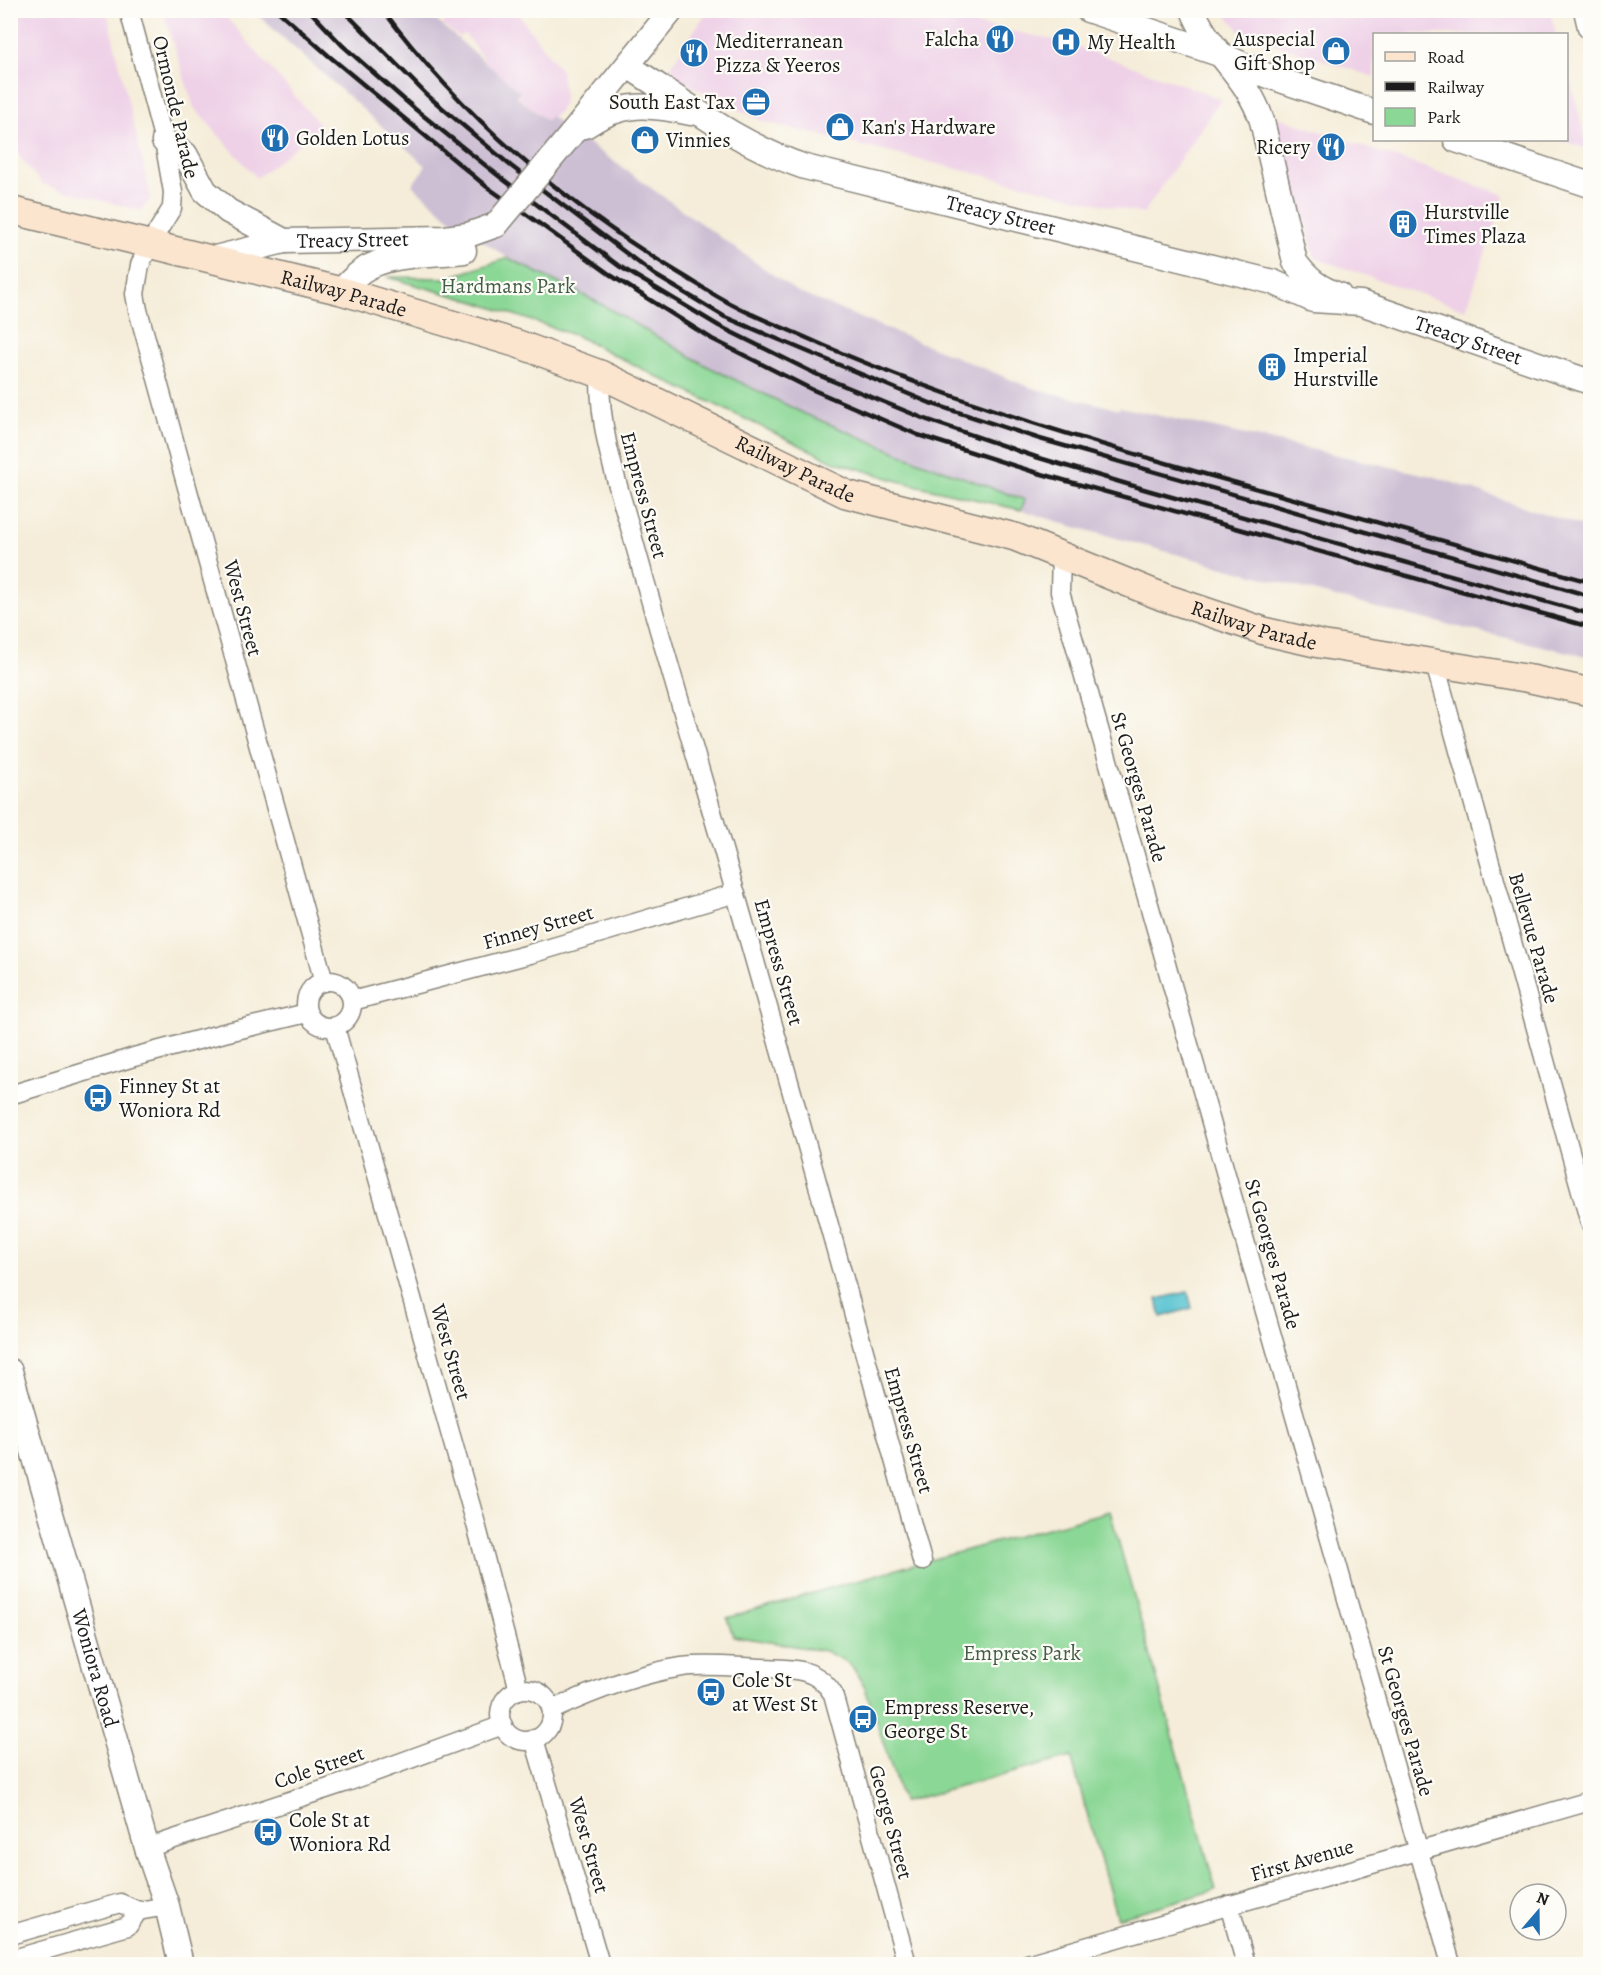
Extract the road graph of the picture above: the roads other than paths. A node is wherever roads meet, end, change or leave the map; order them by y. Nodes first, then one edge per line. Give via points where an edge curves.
1 (129, 10) edge
2 (672, 10) edge
3 (1088, 10) edge
4 (1193, 10) edge
5 (1586, 10) edge
6 (1590, 27) edge
7 (1222, 55) junction
8 (628, 66) junction
9 (1373, 112) edge
10 (699, 115) junction
11 (570, 136) junction
12 (164, 141) junction
13 (1459, 141) edge
14 (1590, 185) edge
15 (10, 210) edge
16 (496, 225) junction
17 (284, 242) junction
18 (149, 245) junction
19 (211, 260) junction
20 (341, 291) junction
21 (1361, 303) junction
22 (600, 374) junction
23 (1590, 382) edge
24 (1061, 554) junction
25 (1435, 664) junction
26 (1590, 692) edge
27 (736, 892) junction
28 (324, 982) junction
29 (352, 1001) junction
30 (308, 1013) junction
31 (335, 1027) junction
32 (10, 1095) edge
33 (1590, 1223) edge
34 (10, 1371) edge
35 (922, 1561) dead end
36 (519, 1690) junction
37 (552, 1710) junction
38 (502, 1725) junction
39 (534, 1739) junction
40 (1590, 1801) edge
41 (147, 1848) junction
42 (1420, 1849) junction
43 (1229, 1905) junction
44 (167, 1906) junction
45 (138, 1911) junction
46 (10, 1935) edge
47 (10, 1960) edge
48 (181, 1965) edge
49 (600, 1965) edge
50 (907, 1965) edge
51 (1027, 1965) edge
52 (1246, 1965) edge
53 (1451, 1965) edge

1 - 12 street, Ormonde Parade
2 - 8 street
3 - 7 street
4 - 7 street via 1203,32
5 - 6 street
7 - 9 street via 1263,74
7 - 21 street via 1247,88 1259,112 1295,262 1317,286
8 - 10 street, Treacy Street
8 - 11 street, Treacy Street
10 - 11 street via 658,106 625,107 608,112
10 - 21 street, Treacy Street via 762,150 805,167 1273,282 1313,300
11 - 16 street, Treacy Street, bridge
12 - 17 street via 185,154 205,191 228,211
12 - 18 street, Ormonde Parade via 172,208
13 - 14 street
15 - 18 main road, Railway Parade
16 - 17 street, Treacy Street via 445,238
16 - 20 street, Treacy Street via 476,245 464,250 393,258 376,264 362,270
17 - 19 street, Treacy Street
18 - 19 main road, Railway Parade
18 - 28 street, West Street via 140,265 135,294 143,331
19 - 20 main road, Railway Parade
20 - 22 main road, Railway Parade via 518,344
21 - 23 street, Treacy Street
22 - 24 main road, Railway Parade via 846,494 971,524
22 - 27 street, Empress Street via 600,410 609,454
24 - 25 main road, Railway Parade via 1163,597 1267,632
24 - 42 street, St Georges Parade via 1060,592
25 - 26 main road, Railway Parade
25 - 33 street, Bellevue Parade
27 - 29 street, Finney Street via 530,954
27 - 35 street, Empress Street
28 - 29 street via 341,985
28 - 30 street via 307,997
29 - 31 street via 349,1016
30 - 31 street via 319,1025
30 - 32 street via 134,1057
31 - 36 street, West Street via 470,1501
34 - 41 street, Woniora Road
36 - 37 street via 544,1695
36 - 38 street via 501,1708
37 - 39 street via 550,1725
37 - 50 street, George Street via 602,1688 683,1667 801,1670 818,1677 833,1694
38 - 39 street via 519,1739
38 - 41 street, Cole Street via 347,1782
39 - 49 street, West Street
40 - 42 street, First Avenue
41 - 44 street, Woniora Road
42 - 43 street, First Avenue
42 - 53 street, St Georges Parade
43 - 51 street, First Avenue
43 - 52 street
44 - 45 street
44 - 48 street, Woniora Road
45 - 46 street via 120,1903
45 - 47 street via 128,1926

